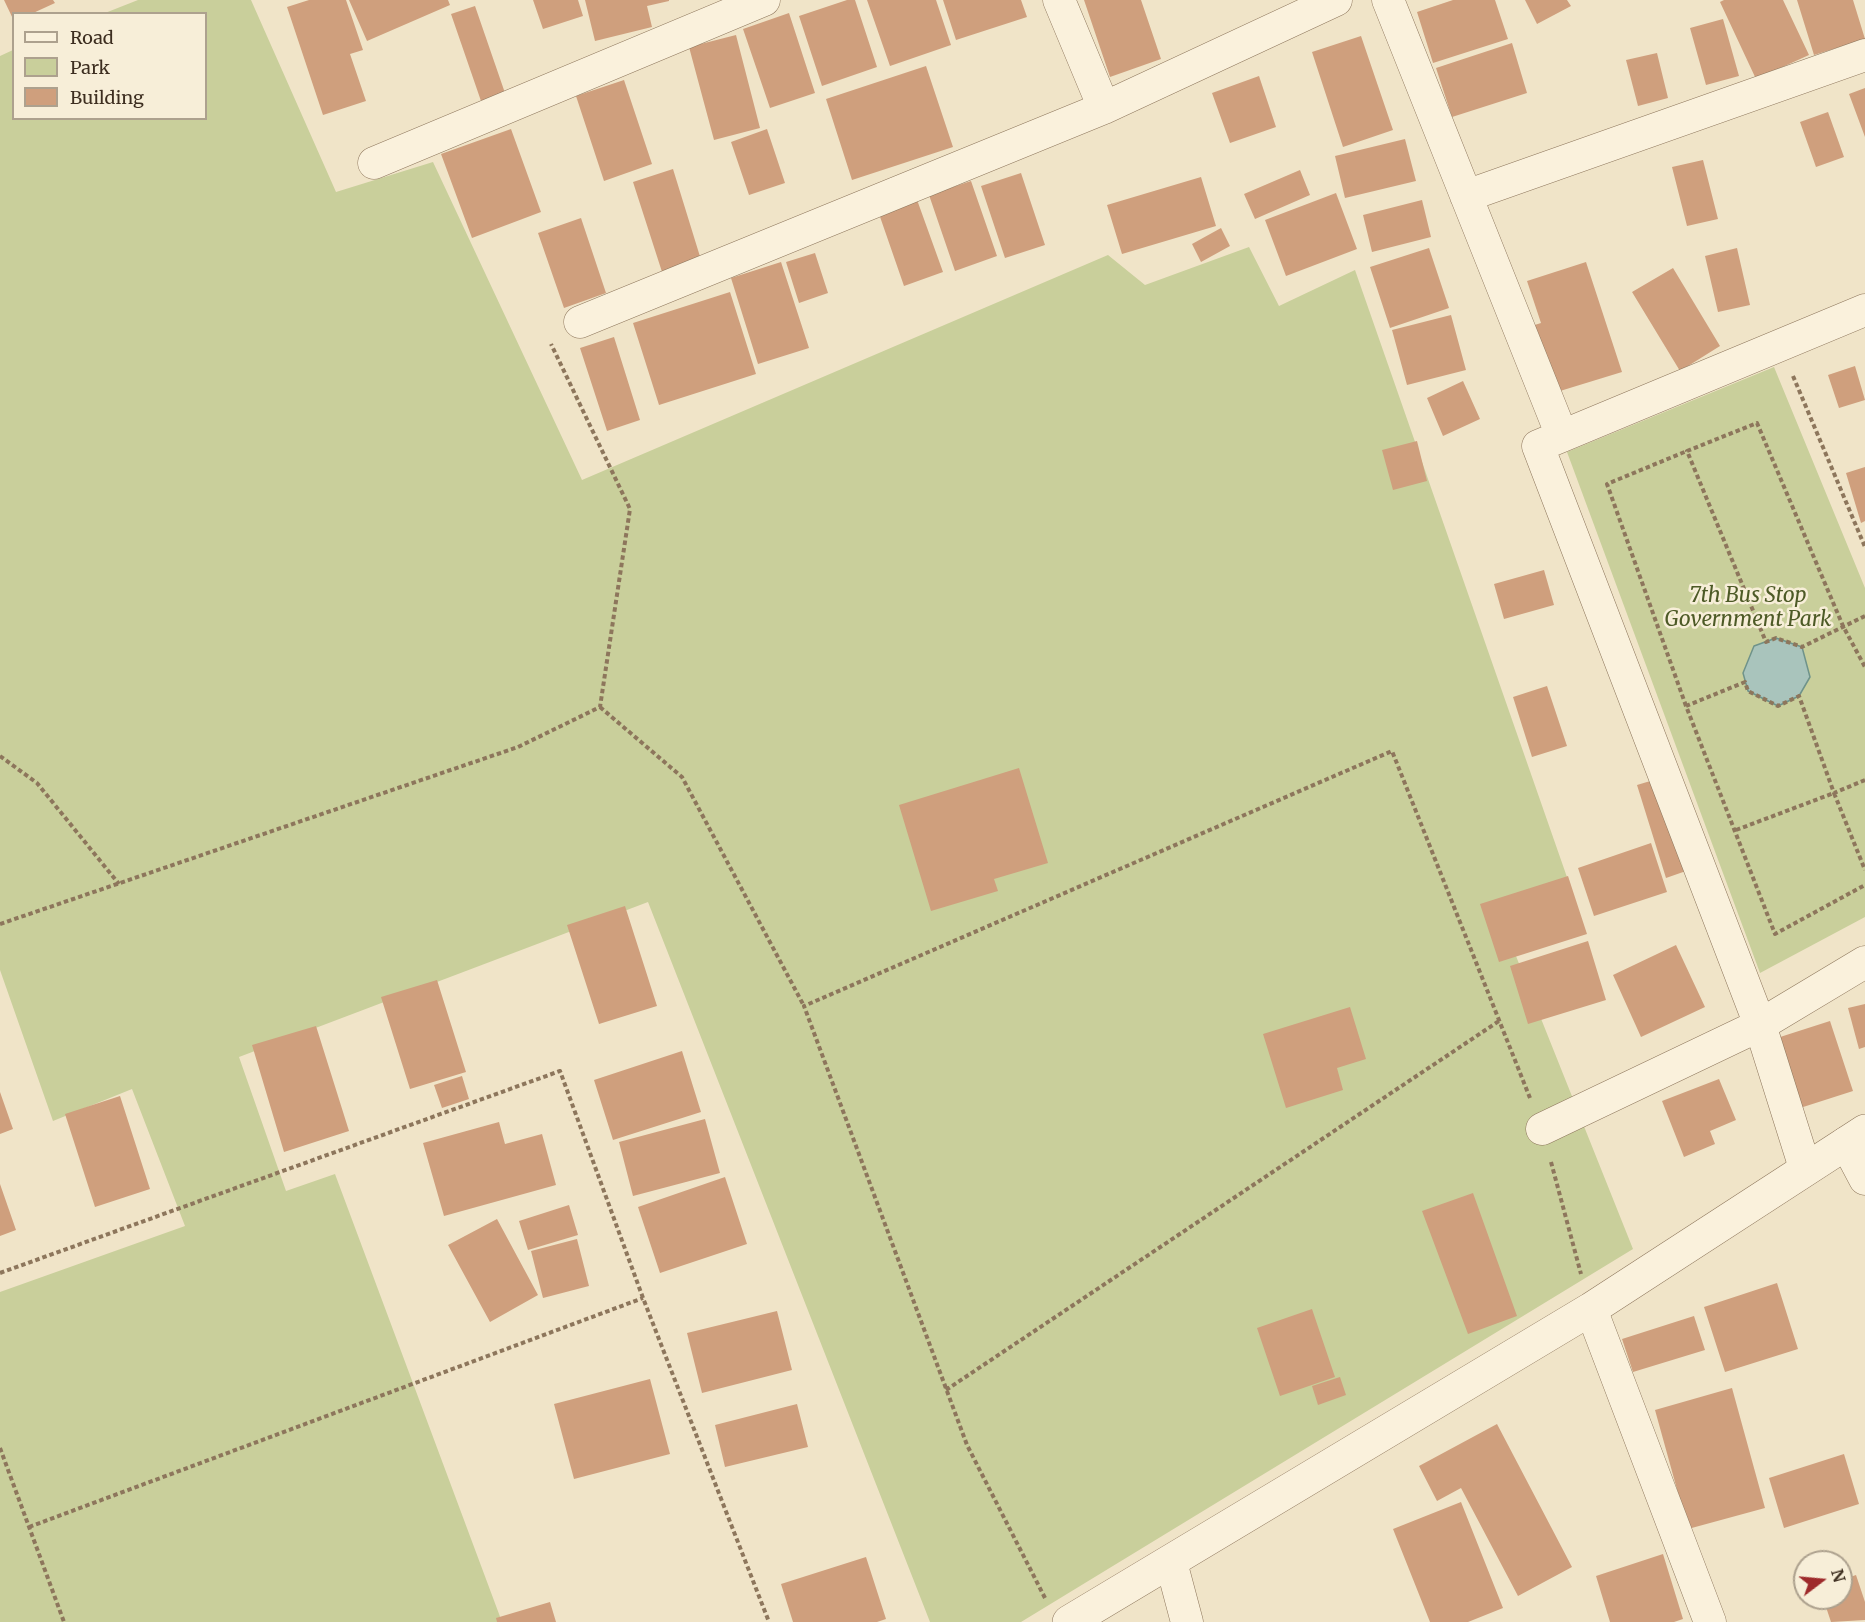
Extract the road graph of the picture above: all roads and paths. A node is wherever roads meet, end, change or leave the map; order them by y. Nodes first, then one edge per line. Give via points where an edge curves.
1 (764, 0) edge
2 (1059, 0) edge
3 (1336, 0) edge
4 (1388, 0) edge
5 (1865, 55) edge
6 (1104, 108) junction
7 (374, 163) dead end
8 (1466, 196) junction
9 (1865, 310) edge
10 (580, 322) joint
11 (1780, 345) junction
12 (1562, 436) junction
13 (1687, 451) junction
14 (1865, 547) edge
15 (1865, 616) edge
16 (1843, 626) junction
17 (1865, 667) edge
18 (1686, 706) junction
19 (600, 707) junction
20 (0, 756) edge
21 (1865, 780) edge
22 (1834, 793) junction
23 (1736, 830) junction
24 (1865, 870) edge
25 (119, 884) junction
26 (1865, 885) edge
27 (0, 924) edge
28 (1865, 962) edge
29 (804, 1006) junction
30 (1499, 1021) junction
31 (1760, 1025) junction
32 (1542, 1129) junction
33 (1856, 1137) edge
34 (1805, 1168) junction
35 (1865, 1179) edge
36 (0, 1273) edge
37 (644, 1298) junction
38 (1591, 1309) junction
39 (946, 1390) junction
40 (0, 1448) edge
41 (29, 1527) junction
42 (1171, 1562) junction
43 (1058, 1612) edge
44 (64, 1622) edge
45 (770, 1622) edge
46 (1187, 1622) edge
47 (1710, 1622) edge

1 - 7 street
2 - 6 street
3 - 6 street
4 - 8 street
5 - 8 street
6 - 10 street
8 - 12 street
9 - 11 street
10 - 19 path via 547,334 630,509
11 - 12 street
11 - 14 path
12 - 31 street via 1539,446
13 - 16 path via 1766,642 1776,638 1802,647
13 - 16 path via 1757,423
13 - 18 path via 1607,484
15 - 16 path
16 - 17 path
18 - 22 path via 1745,682 1748,691 1778,706 1799,696
18 - 23 path
19 - 25 path via 518,747
19 - 29 path via 682,777
20 - 25 path via 37,783
21 - 22 path
22 - 23 path
22 - 24 path
23 - 26 path via 1774,934
25 - 27 path
28 - 31 street
29 - 30 path via 1392,751
29 - 39 path
30 - 32 path
30 - 39 path
31 - 32 street
31 - 34 street
32 - 38 path
33 - 34 street
33 - 35 street
34 - 38 street
36 - 37 path via 560,1071
37 - 41 path
37 - 45 path
38 - 42 street
38 - 47 street
39 - 43 path via 967,1445
40 - 41 path
41 - 44 path
42 - 43 street
42 - 46 street

